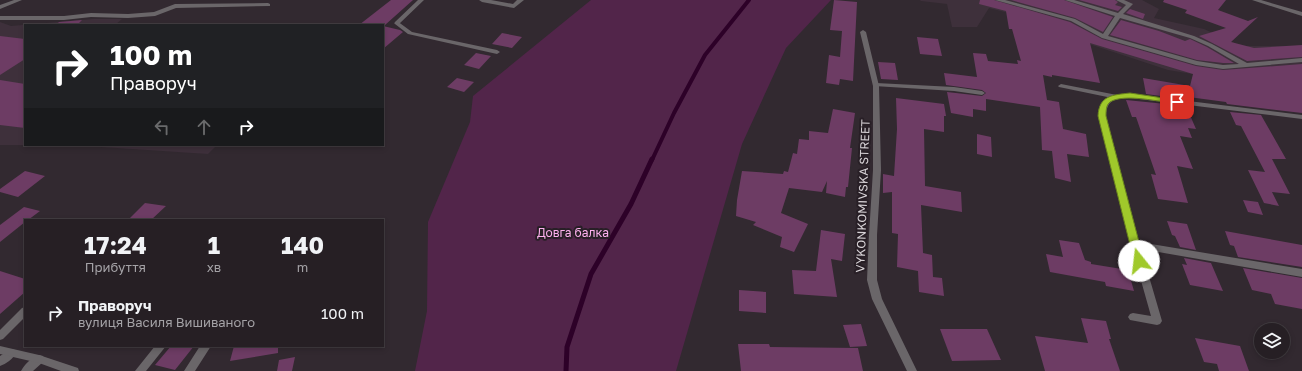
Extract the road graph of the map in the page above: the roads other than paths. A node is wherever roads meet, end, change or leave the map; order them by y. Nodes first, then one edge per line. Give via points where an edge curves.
1 (19, 0) edge
2 (421, 0) edge
3 (482, 0) edge
4 (521, 0) edge
5 (998, 0) edge
6 (1068, 0) edge
7 (1119, 0) edge
8 (1255, 0) edge
9 (268, 5) dead end
10 (0, 7) edge
11 (1302, 14) edge
12 (1119, 15) junction
13 (0, 18) edge
14 (863, 32) dead end
15 (1104, 37) junction
16 (497, 52) dead end
17 (1302, 60) edge
18 (1247, 66) junction
19 (876, 85) junction
20 (1061, 86) dead end
21 (982, 93) dead end
22 (1117, 97) junction
23 (1302, 117) edge
24 (1135, 246) junction
25 (1302, 273) edge
26 (24, 312) edge
27 (1132, 317) dead end
28 (0, 336) edge
29 (160, 347) edge
30 (205, 347) edge
31 (0, 350) edge
32 (11, 353) junction
33 (40, 359) junction
34 (0, 362) edge
35 (26, 371) edge
36 (74, 371) edge
37 (140, 371) edge
38 (189, 371) edge
39 (912, 371) edge

1 - 10 street
2 - 16 street via 397,23 410,33
3 - 4 street via 514,6
5 - 15 street via 1074,20
6 - 12 street
7 - 12 street via 1130,4
8 - 11 street
9 - 13 street via 175,6 155,14 128,16
12 - 15 street
12 - 18 street via 1192,37
14 - 19 street, VYKONKOMIVSKA STREET
15 - 18 street via 1196,63 1223,67
17 - 18 street
19 - 21 street
19 - 39 street, VYKONKOMIVSKA STREET via 877,170 872,280 877,298
20 - 22 street
22 - 23 street via 1130,96
22 - 24 street via 1106,101 1102,108 1102,116
24 - 25 street
24 - 27 street via 1157,321
26 - 28 street
29 - 37 street
30 - 38 street
31 - 32 street
32 - 33 street
32 - 34 street
33 - 35 street
33 - 36 street

